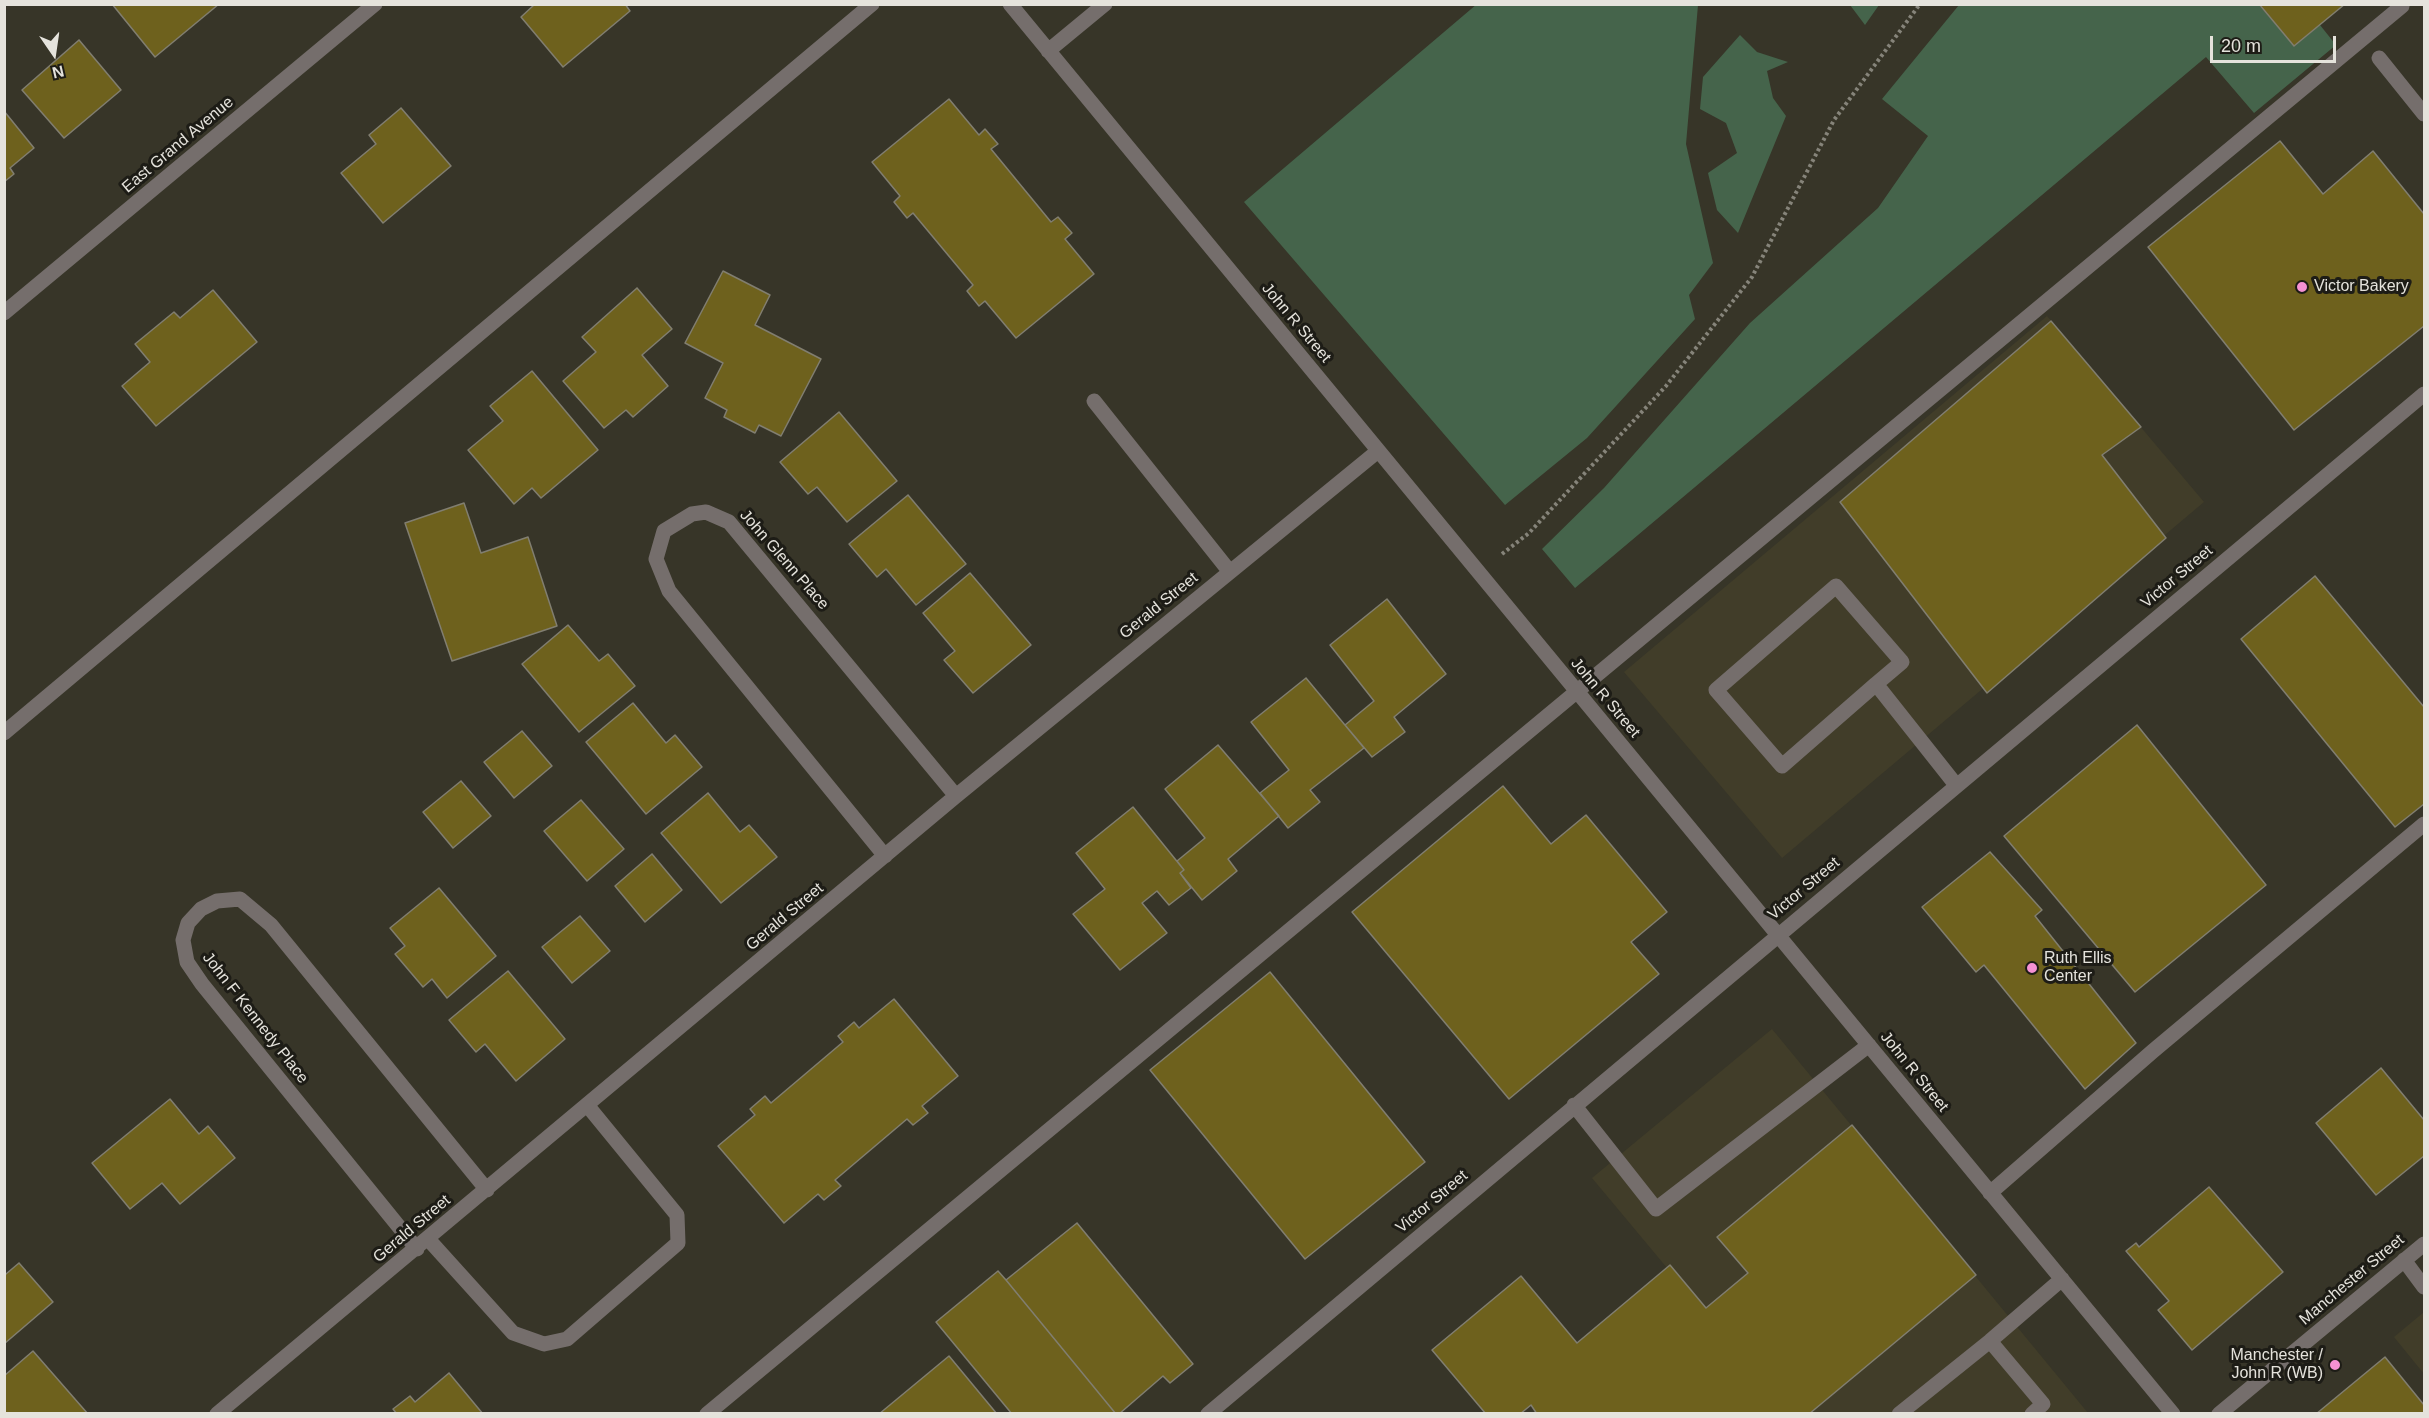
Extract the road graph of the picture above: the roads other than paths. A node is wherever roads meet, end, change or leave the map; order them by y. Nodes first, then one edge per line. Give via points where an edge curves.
1 (375, 4) edge
2 (872, 4) edge
3 (1010, 4) edge
4 (1105, 4) edge
5 (2402, 6) dead end
6 (1048, 51) junction
7 (2379, 58) dead end
8 (2424, 114) edge
9 (4, 313) edge
10 (2424, 394) edge
11 (1094, 401) dead end
12 (1378, 450) junction
13 (1230, 572) junction
14 (1876, 684) junction
15 (1576, 692) junction
16 (4, 733) edge
17 (1956, 785) junction
18 (956, 796) junction
19 (2424, 824) edge
20 (885, 856) junction
21 (1777, 935) junction
22 (1869, 1045) junction
23 (587, 1105) junction
24 (1574, 1105) junction
25 (487, 1190) junction
26 (1990, 1192) junction
27 (423, 1244) junction
28 (2424, 1244) edge
29 (2404, 1260) junction
30 (2062, 1279) junction
31 (2424, 1287) edge
32 (1990, 1341) junction
33 (218, 1413) edge
34 (707, 1413) edge
35 (1208, 1413) edge
36 (1899, 1413) edge
37 (2032, 1413) edge
38 (2172, 1413) edge
39 (2219, 1413) edge

1 - 9 street, East Grand Avenue
2 - 16 street
3 - 6 street, John R Street
4 - 6 street
5 - 15 street
6 - 12 street, John R Street
7 - 8 street
10 - 17 street, Victor Street
11 - 13 street
12 - 13 street, Gerald Street
12 - 15 street, John R Street
13 - 18 street, Gerald Street
14 - 14 street via 1782,766 1716,690 1836,586 1902,662
14 - 17 street
15 - 21 street, John R Street
15 - 34 street
17 - 21 street, Victor Street
18 - 20 street, Gerald Street
18 - 20 street, John Glenn Place via 729,522 706,512 692,514 664,531 656,559 669,591
19 - 26 street
20 - 23 street, Gerald Street
21 - 22 street, John R Street
21 - 24 street, Victor Street
22 - 24 street via 1656,1209
22 - 26 street, John R Street
23 - 25 street, Gerald Street
23 - 27 street, John F Kennedy Place via 677,1215 678,1243 567,1339 544,1344 513,1333
24 - 35 street, Victor Street
25 - 27 street, Gerald Street
25 - 27 street, John F Kennedy Place via 260,913 240,899 217,901 201,909 188,923 183,940 187,962
26 - 30 street, John R Street
27 - 33 street, Gerald Street
28 - 29 street, Manchester Street
29 - 31 street
29 - 39 street, Manchester Street
30 - 32 street
30 - 38 street, John R Street
32 - 36 street
32 - 37 street via 2043,1404

